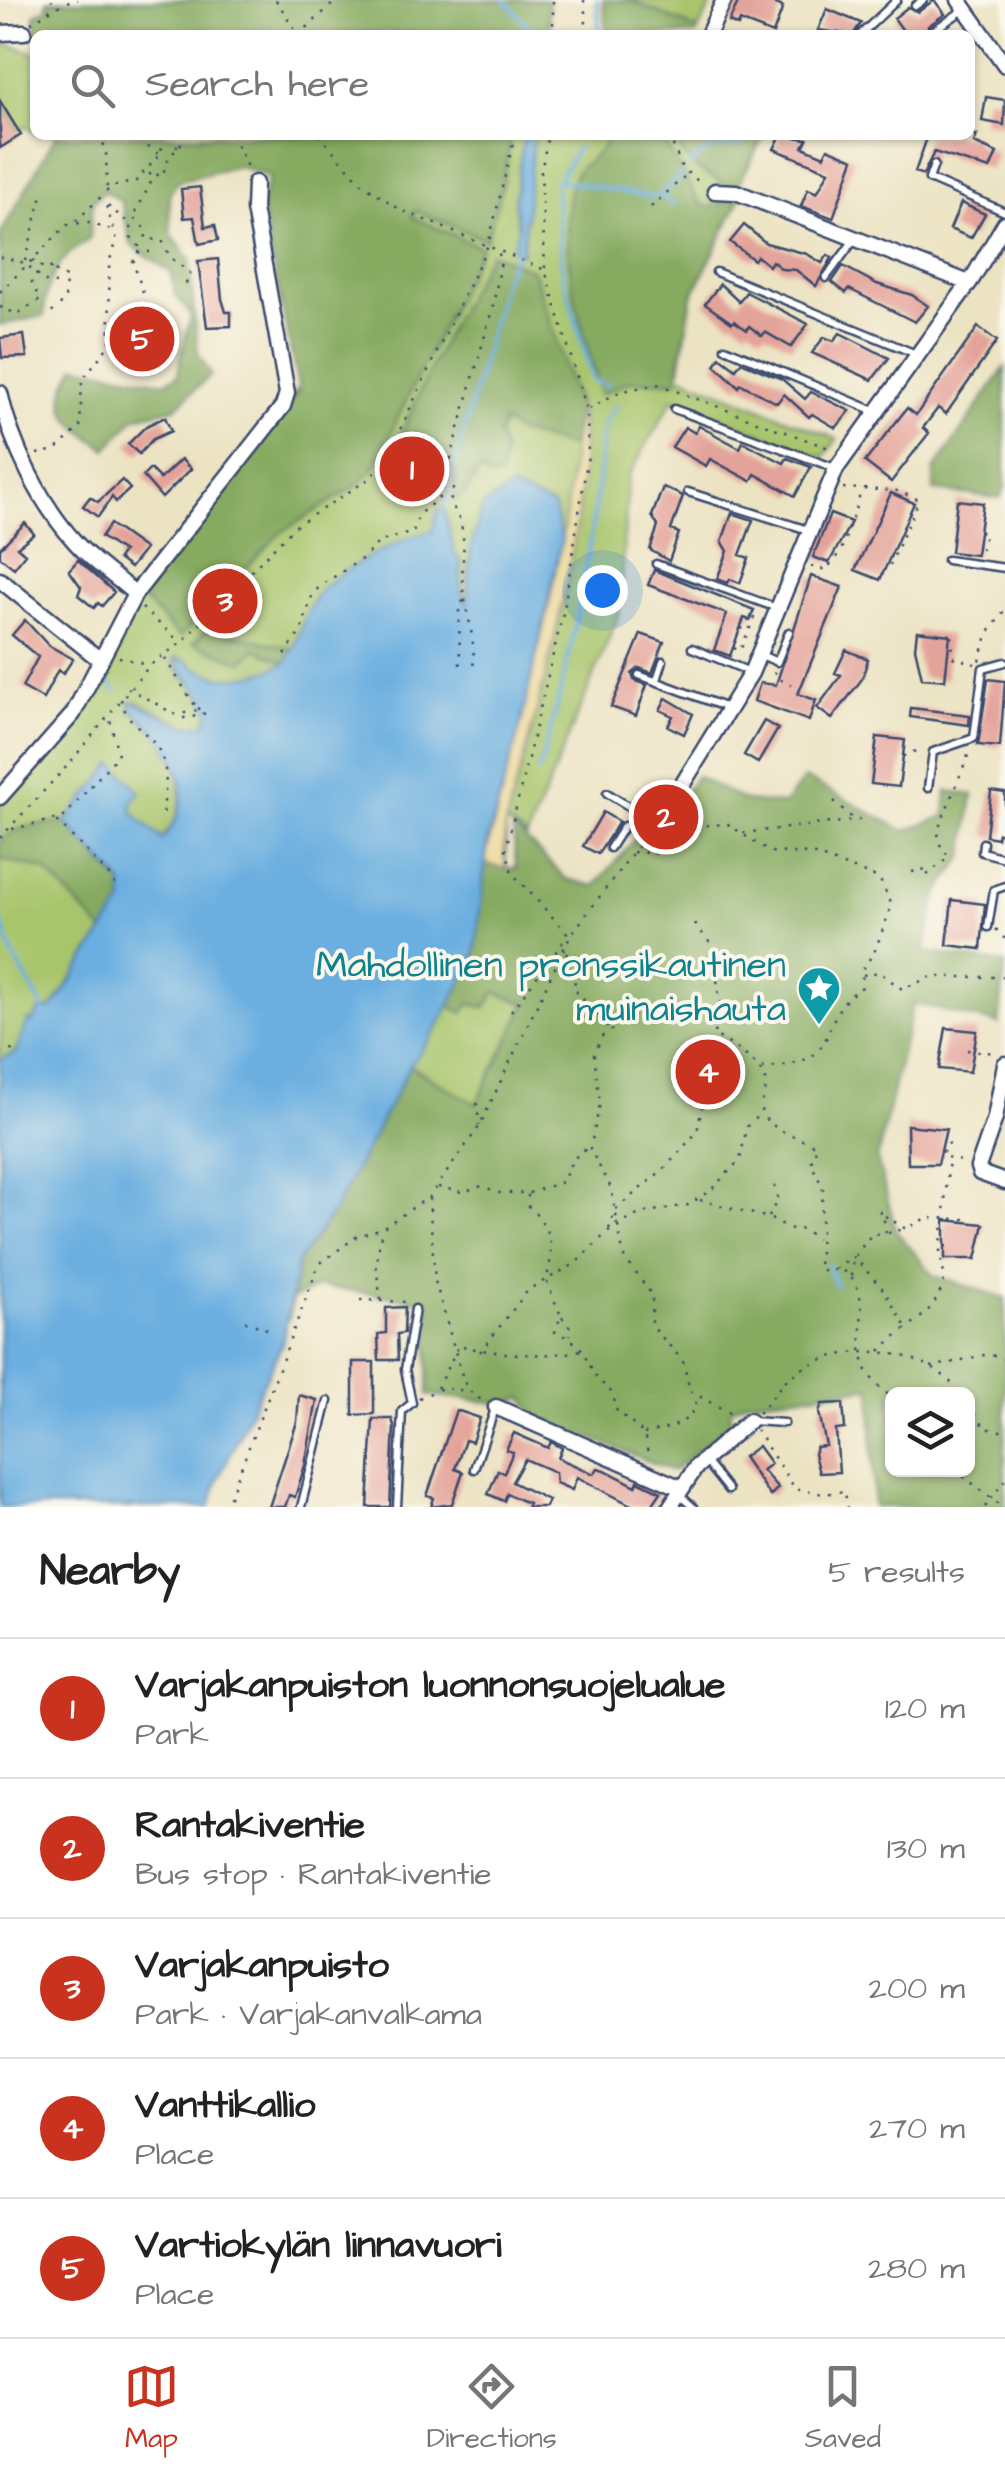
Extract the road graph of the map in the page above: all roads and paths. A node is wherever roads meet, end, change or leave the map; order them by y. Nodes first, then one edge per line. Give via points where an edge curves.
1 (52, 0) edge
2 (78, 0) edge
3 (276, 0) edge
4 (337, 0) edge
5 (554, 0) edge
6 (584, 0) edge
7 (724, 0) edge
8 (897, 0) edge
9 (923, 0) edge
10 (963, 4) edge
11 (914, 6) dead end
12 (48, 12) junction
13 (296, 30) edge
14 (304, 30) edge
15 (553, 30) edge
16 (587, 30) edge
17 (710, 30) edge
18 (865, 30) edge
19 (934, 30) dead end
20 (24, 32) joint
21 (0, 33) edge
22 (1005, 65) edge
23 (137, 140) edge
24 (161, 140) edge
25 (175, 140) edge
26 (184, 140) edge
27 (234, 140) edge
28 (323, 140) edge
29 (514, 140) edge
30 (547, 140) edge
31 (671, 140) edge
32 (102, 142) edge
33 (178, 148) junction
34 (159, 156) junction
35 (168, 158) junction
36 (934, 165) dead end
37 (687, 174) junction
38 (255, 183) joint
39 (708, 188) joint
40 (106, 191) junction
41 (42, 195) dead end
42 (104, 198) junction
43 (107, 206) junction
44 (651, 207) dead end
45 (1005, 212) edge
46 (1005, 223) edge
47 (75, 224) junction
48 (116, 232) junction
49 (855, 239) junction
50 (488, 245) junction
51 (500, 249) junction
52 (143, 250) junction
53 (150, 252) dead end
54 (0, 257) edge
55 (27, 261) junction
56 (42, 267) junction
57 (545, 270) junction
58 (716, 272) dead end
59 (36, 276) junction
60 (826, 278) dead end
61 (59, 283) dead end
62 (968, 283) junction
63 (186, 284) dead end
64 (143, 292) dead end
65 (1, 294) edge
66 (0, 307) edge
67 (50, 315) dead end
68 (725, 348) dead end
69 (917, 354) junction
70 (0, 393) edge
71 (674, 409) dead end
72 (587, 410) junction
73 (875, 411) junction
74 (21, 454) junction
75 (845, 454) junction
76 (836, 468) junction
77 (827, 487) junction
78 (453, 488) dead end
79 (862, 489) junction
80 (688, 492) dead end
81 (440, 497) junction
82 (449, 500) junction
83 (808, 530) junction
84 (979, 532) dead end
85 (947, 560) dead end
86 (656, 564) dead end
87 (890, 565) dead end
88 (984, 568) junction
89 (1005, 568) edge
90 (826, 570) dead end
91 (0, 580) edge
92 (135, 594) junction
93 (465, 598) junction
94 (760, 602) junction
95 (778, 609) junction
96 (1005, 610) edge
97 (742, 628) dead end
98 (749, 631) junction
99 (790, 632) dead end
100 (952, 636) dead end
101 (738, 638) dead end
102 (182, 641) junction
103 (744, 642) junction
104 (189, 644) dead end
105 (692, 648) dead end
106 (734, 648) dead end
107 (760, 654) junction
108 (163, 655) junction
109 (285, 655) dead end
110 (101, 656) junction
111 (663, 661) dead end
112 (1005, 662) edge
113 (150, 664) junction
114 (460, 665) dead end
115 (775, 666) junction
116 (473, 667) dead end
117 (982, 668) junction
118 (751, 673) junction
119 (638, 675) dead end
120 (658, 680) junction
121 (795, 686) dead end
122 (128, 688) junction
123 (121, 698) junction
124 (116, 705) junction
125 (123, 708) junction
126 (731, 709) junction
127 (108, 714) junction
128 (974, 738) junction
129 (933, 752) junction
130 (903, 756) dead end
131 (928, 788) dead end
132 (607, 793) dead end
133 (0, 797) edge
134 (834, 802) dead end
135 (852, 818) junction
136 (866, 819) dead end
137 (56, 820) junction
138 (165, 821) dead end
139 (658, 824) junction
140 (0, 826) edge
141 (7, 830) junction
142 (742, 833) junction
143 (0, 838) edge
144 (983, 842) dead end
145 (610, 848) dead end
146 (632, 852) junction
147 (664, 854) dead end
148 (1005, 858) edge
149 (932, 868) junction
150 (912, 872) dead end
151 (927, 875) dead end
152 (1005, 886) edge
153 (116, 889) dead end
154 (695, 924) dead end
155 (988, 927) dead end
156 (570, 936) junction
157 (564, 950) junction
158 (863, 975) junction
159 (1005, 977) edge
160 (511, 1011) dead end
161 (612, 1016) dead end
162 (605, 1024) junction
163 (612, 1031) dead end
164 (15, 1044) dead end
165 (732, 1050) junction
166 (967, 1050) dead end
167 (0, 1053) edge
168 (1002, 1059) edge
169 (761, 1068) junction
170 (478, 1102) dead end
171 (762, 1113) junction
172 (995, 1118) junction
173 (479, 1128) junction
174 (1005, 1139) edge
175 (950, 1143) dead end
176 (590, 1146) junction
177 (949, 1158) junction
178 (970, 1163) dead end
179 (1005, 1182) edge
180 (774, 1184) dead end
181 (435, 1188) junction
182 (528, 1194) junction
183 (429, 1197) junction
184 (697, 1199) junction
185 (616, 1210) junction
186 (876, 1210) dead end
187 (883, 1214) junction
188 (943, 1217) junction
189 (768, 1218) junction
190 (966, 1219) dead end
191 (619, 1223) junction
192 (382, 1228) junction
193 (906, 1229) junction
194 (609, 1230) junction
195 (886, 1233) junction
196 (818, 1240) junction
197 (940, 1245) junction
198 (947, 1246) dead end
199 (854, 1257) junction
200 (834, 1270) junction
201 (852, 1278) junction
202 (546, 1280) junction
203 (360, 1300) dead end
204 (380, 1300) junction
205 (415, 1309) joint
206 (561, 1316) junction
207 (245, 1321) dead end
208 (907, 1328) junction
209 (272, 1332) dead end
210 (570, 1337) junction
211 (454, 1347) junction
212 (584, 1348) junction
213 (861, 1348) junction
214 (480, 1352) junction
215 (878, 1352) junction
216 (1005, 1360) edge
217 (930, 1368) junction
218 (953, 1387) edge
219 (437, 1388) junction
220 (885, 1391) edge
221 (469, 1392) junction
222 (696, 1396) junction
223 (328, 1400) dead end
224 (412, 1402) junction
225 (496, 1407) junction
226 (975, 1415) edge
227 (749, 1421) junction
228 (784, 1422) dead end
229 (1005, 1432) edge
230 (644, 1434) junction
231 (703, 1460) junction
232 (474, 1469) dead end
233 (651, 1475) junction
234 (964, 1477) edge
235 (1005, 1480) edge
236 (728, 1490) dead end
237 (675, 1495) edge
238 (992, 1500) junction
239 (226, 1507) edge
240 (301, 1507) edge
241 (397, 1507) edge
242 (692, 1507) edge
243 (847, 1507) edge
244 (985, 1507) edge
245 (1003, 1507) edge

1 - 12 path
2 - 12 path
3 - 13 path
4 - 14 path
5 - 15 path
6 - 16 path
7 - 17 street
8 - 18 lane
9 - 11 lane
10 - 19 lane
10 - 22 street
12 - 20 path
20 - 21 street
23 - 34 path
24 - 34 path
25 - 33 path
26 - 33 path
27 - 38 path
28 - 50 path via 362,183 399,209
29 - 50 path
30 - 57 path via 541,191
31 - 37 path
32 - 40 path
33 - 35 path
34 - 35 path
34 - 40 path via 136,180
35 - 63 path via 162,176 149,173 153,178 133,218 146,239 162,240 170,257 190,272
36 - 45 lane via 929,179
37 - 39 path
37 - 44 path
38 - 92 street via 287,393
39 - 49 street via 736,192
40 - 42 path
41 - 55 path
42 - 43 path
42 - 47 path
43 - 48 path
43 - 52 path via 131,225
46 - 62 street
47 - 48 path
47 - 55 path
48 - 74 path via 109,262 110,344 82,380 81,426 55,450
49 - 60 lane
49 - 62 street
50 - 51 path
50 - 102 path via 372,477 294,527
51 - 57 path
51 - 81 path via 493,306
52 - 53 path
52 - 64 path via 133,262
54 - 55 path
55 - 56 path
55 - 59 path
55 - 65 path
56 - 59 path
56 - 67 path via 55,266 68,287
57 - 72 path
58 - 69 lane
59 - 61 path
59 - 66 path via 31,281 40,300 16,314
62 - 69 street
68 - 73 lane
69 - 73 street
70 - 74 street
71 - 76 lane
72 - 75 path via 619,392 657,384
72 - 156 path via 588,455 564,609 506,849 512,873
73 - 75 street
74 - 92 street via 77,544
75 - 76 street
76 - 77 street
77 - 79 path
77 - 83 street
78 - 82 path
79 - 87 path via 918,500
79 - 90 path via 842,551
80 - 83 lane
81 - 82 path
81 - 109 path via 419,514 413,532 379,542 314,593
82 - 93 path via 464,538
83 - 95 street
84 - 88 path via 985,533
85 - 88 lane
86 - 94 lane
88 - 89 lane
91 - 110 street
92 - 102 path via 138,605
92 - 110 street
93 - 114 path via 459,609
93 - 116 path
94 - 95 lane
94 - 98 path
95 - 107 street
96 - 117 path via 979,656
97 - 98 path
98 - 103 path
99 - 115 lane
100 - 117 path via 951,656
101 - 103 path
102 - 104 path
102 - 108 path
103 - 106 path via 740,651
105 - 118 lane
107 - 115 lane
107 - 118 street
108 - 113 path
108 - 122 path via 196,711 176,715
110 - 113 path
110 - 133 street via 73,714
111 - 120 lane
112 - 117 lane
113 - 122 path
115 - 121 path via 776,678
117 - 128 lane
118 - 126 street
119 - 120 lane
120 - 126 lane
122 - 123 path
123 - 124 path
123 - 125 path
124 - 125 path
124 - 127 path
125 - 138 path via 161,752
126 - 139 street
127 - 137 path via 118,755
127 - 141 path
128 - 129 lane
128 - 149 path via 938,830 949,857
129 - 130 path via 916,748
129 - 131 lane
132 - 139 lane
134 - 135 path
135 - 136 path
135 - 142 path
137 - 141 path
137 - 153 path
139 - 142 path via 728,824
139 - 145 lane via 624,826
139 - 146 path
140 - 141 path
141 - 143 path
142 - 158 path via 768,852 832,859 887,886 890,912
144 - 148 lane via 982,852
146 - 147 path
146 - 156 path
149 - 150 path
149 - 151 path
152 - 155 lane via 994,890
154 - 165 path via 713,947 722,1020 713,1034
156 - 157 path
156 - 160 path
157 - 162 path via 579,975 574,989
157 - 173 path
158 - 159 path via 880,972 902,989 932,977
158 - 169 path via 862,987 840,1004 827,1044 815,1055
161 - 162 path
162 - 163 path
162 - 176 path via 594,1054 600,1118
164 - 167 path
165 - 169 path
165 - 185 path via 710,1068 697,1132
166 - 168 path
168 - 172 street
169 - 171 path
170 - 173 path
171 - 184 path via 747,1126 740,1160
171 - 196 path via 779,1130 817,1146 811,1163 823,1188
172 - 174 street
172 - 179 street via 978,1171
173 - 181 path
175 - 177 path via 941,1154
176 - 182 path via 572,1159 562,1182
176 - 185 path
177 - 178 path
177 - 188 path
180 - 189 path via 778,1198
181 - 182 path via 462,1192 482,1186
181 - 183 path
182 - 202 path via 554,1254
183 - 192 path
183 - 211 path via 435,1282
184 - 189 path
184 - 191 path
185 - 191 path
185 - 194 path
186 - 187 path
187 - 193 path
187 - 195 path
188 - 190 path
188 - 193 path
188 - 197 path
189 - 196 path
191 - 194 path
191 - 222 path via 624,1257 652,1295 652,1326 683,1361
192 - 204 path
192 - 239 path via 356,1237 320,1264
193 - 195 path
194 - 202 path via 575,1264
195 - 199 path via 872,1234
196 - 200 path via 820,1269
197 - 198 path
197 - 208 path via 945,1278 934,1308
199 - 200 path
199 - 201 path
199 - 208 path
200 - 201 path
201 - 213 path via 861,1308
202 - 206 path
202 - 214 path via 529,1289
203 - 204 path
204 - 205 path
205 - 224 lane via 405,1370
206 - 210 path
206 - 210 path via 555,1332
207 - 209 path
208 - 215 path
210 - 212 path
211 - 214 path
211 - 219 path
211 - 221 path
212 - 214 path via 565,1354
212 - 230 path via 596,1379 616,1398 614,1408
213 - 215 path
213 - 220 path via 867,1376
213 - 227 path via 790,1376
215 - 217 path
216 - 217 path via 989,1354
217 - 218 path
219 - 221 path
219 - 224 path
221 - 225 path
222 - 227 path
222 - 230 path via 695,1408 679,1426
223 - 240 lane
224 - 241 lane via 402,1411
225 - 232 lane
225 - 233 street
226 - 229 path via 986,1428
227 - 228 lane
227 - 231 street
227 - 243 path via 795,1489 844,1491
230 - 233 path
231 - 236 lane
231 - 237 street
233 - 237 street
234 - 238 path
235 - 238 path
237 - 242 lane
238 - 244 path
238 - 245 path

